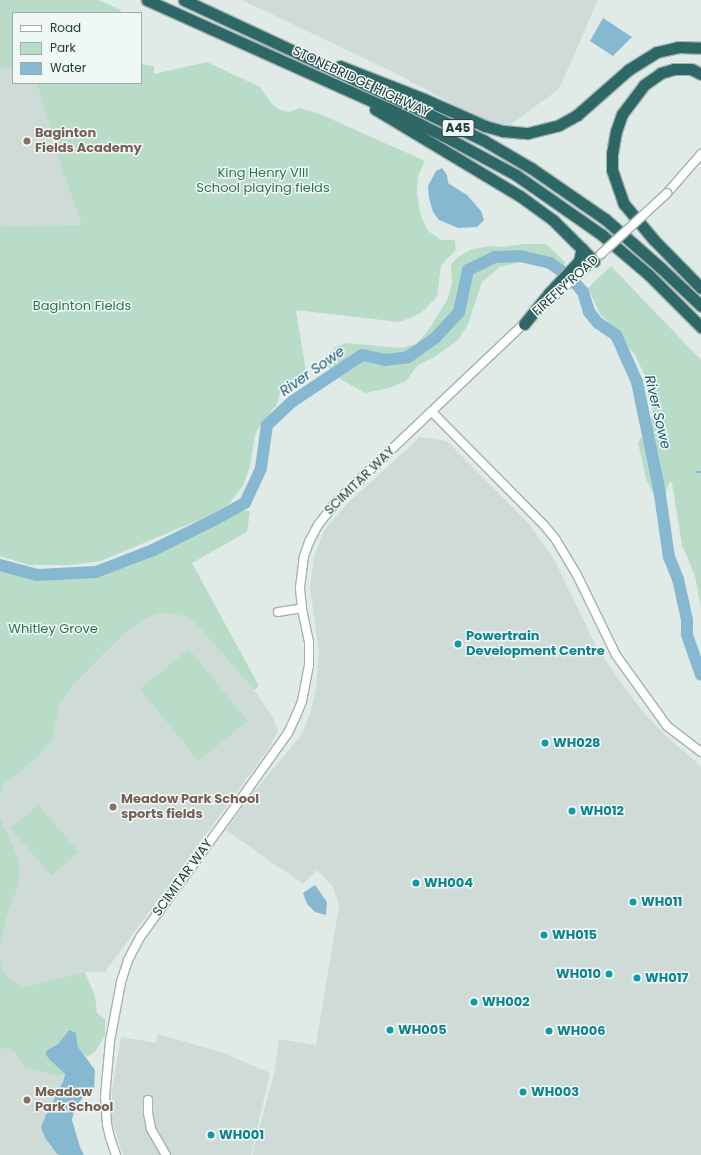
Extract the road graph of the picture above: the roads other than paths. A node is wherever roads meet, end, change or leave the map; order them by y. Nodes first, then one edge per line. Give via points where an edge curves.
1 (147, 0) edge
2 (184, 0) edge
3 (701, 48) edge
4 (301, 55) junction
5 (701, 74) edge
6 (343, 89) junction
7 (700, 154) edge
8 (590, 261) junction
9 (701, 288) edge
10 (701, 306) edge
11 (524, 324) joint
12 (701, 327) edge
13 (432, 412) junction
14 (302, 608) junction
15 (278, 612) dead end
16 (701, 752) edge
17 (148, 1100) dead end
18 (116, 1155) edge
19 (166, 1155) edge

1 - 6 highway, STONEBRIDGE HIGHWAY / A45
2 - 4 highway, STONEBRIDGE HIGHWAY / A45
3 - 4 highway via 678,47 657,52 628,70 577,115 559,125 528,133 503,131 485,126 382,81 331,62
4 - 10 highway, STONEBRIDGE HIGHWAY / A45 via 470,134 531,168 605,219
5 - 9 highway via 691,69 674,69 661,73 644,85 622,114 612,153 612,170 624,204 642,227
6 - 8 highway via 520,196 553,220 582,248
6 - 12 highway, STONEBRIDGE HIGHWAY / A45 via 469,149 557,202 649,274
7 - 8 street, FIREFLY ROAD, bridge via 667,193
8 - 11 highway
11 - 13 street, FIREFLY ROAD
13 - 14 street, SCIMITAR WAY via 334,503 318,525 304,556 300,588
13 - 16 street via 544,525 573,568 616,655 667,726
14 - 15 street
14 - 18 street, SCIMITAR WAY via 309,642 309,666 302,701 288,733 141,936 123,975 110,1041 105,1097 107,1124
17 - 19 street via 151,1129

